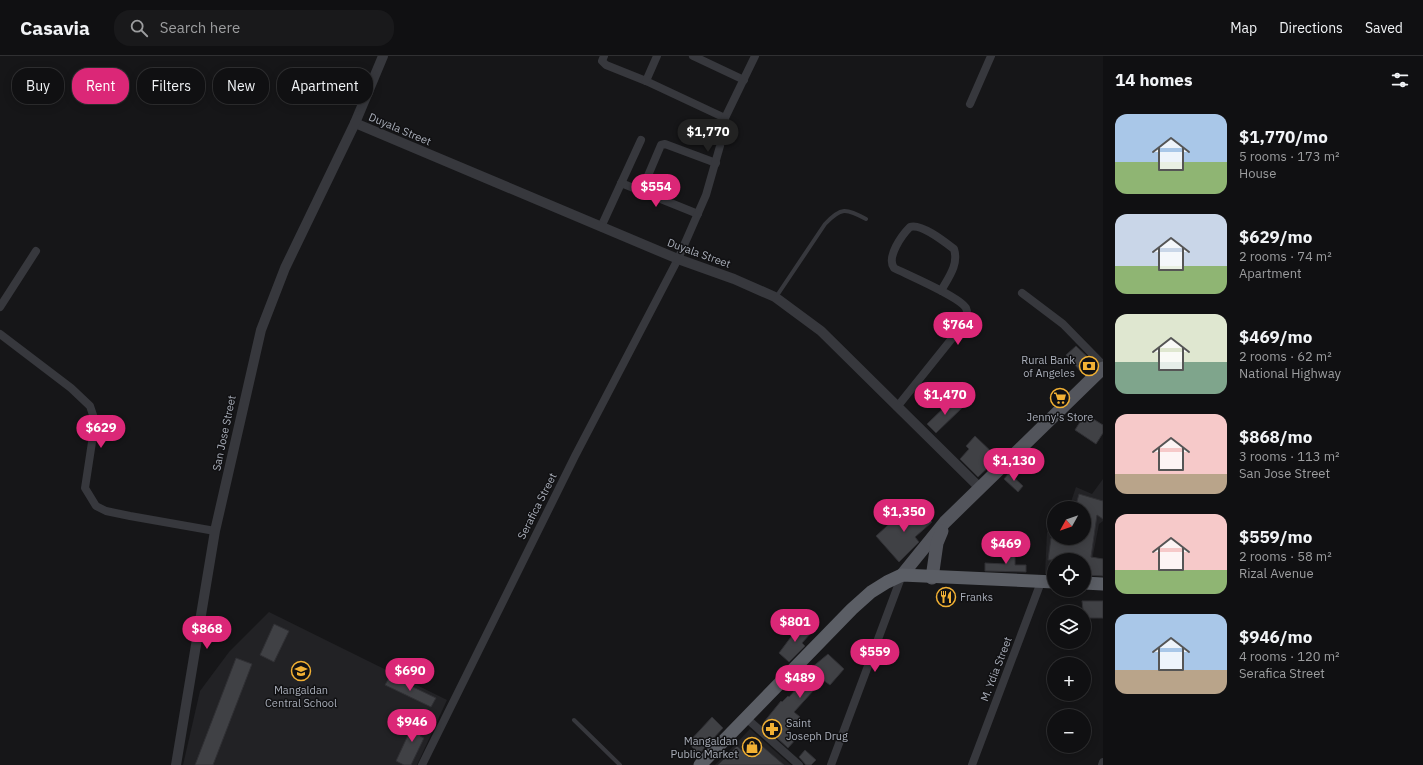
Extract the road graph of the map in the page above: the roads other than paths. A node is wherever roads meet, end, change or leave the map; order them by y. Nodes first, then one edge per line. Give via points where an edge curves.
1 (383, 56) edge
2 (604, 56) edge
3 (657, 56) edge
4 (693, 56) edge
5 (755, 56) edge
6 (991, 56) edge
7 (744, 80) junction
8 (646, 81) junction
9 (970, 104) dead end
10 (725, 118) junction
11 (355, 123) junction
12 (641, 140) dead end
13 (716, 163) junction
14 (621, 183) junction
15 (642, 192) junction
16 (698, 214) junction
17 (866, 219) dead end
18 (602, 227) junction
19 (36, 250) dead end
20 (678, 259) junction
21 (941, 292) junction
22 (1022, 293) dead end
23 (775, 297) junction
24 (0, 307) edge
25 (0, 334) edge
26 (1103, 365) edge
27 (1103, 368) edge
28 (897, 407) junction
29 (980, 488) junction
30 (945, 522) junction
31 (216, 530) junction
32 (902, 575) junction
33 (932, 578) junction
34 (1040, 582) junction
35 (1047, 582) edge
36 (1091, 583) edge
37 (1103, 584) edge
38 (746, 717) junction
39 (574, 720) dead end
40 (1103, 762) edge
41 (176, 765) edge
42 (422, 765) edge
43 (620, 765) edge
44 (700, 765) edge
45 (800, 765) edge
46 (831, 765) edge
47 (972, 765) edge
48 (1102, 765) edge

1 - 11 street, San Jose Street
2 - 8 street via 602,61 606,65
3 - 8 street
4 - 7 street
5 - 7 street, Serafica Street
6 - 9 street
7 - 10 street, Serafica Street
8 - 10 street
10 - 13 street, Serafica Street
11 - 18 street, Duyala Street
11 - 31 street, San Jose Street via 285,268 261,330
12 - 14 street
13 - 15 street via 666,144 661,145
13 - 16 street, Serafica Street
14 - 15 street
14 - 18 street
15 - 16 street
16 - 20 street, Serafica Street
17 - 23 lane via 845,209 833,215
18 - 20 street, Duyala Street
19 - 24 street
20 - 23 street, Duyala Street
20 - 42 street, Serafica Street via 571,463
21 - 21 street via 892,265 892,254 910,227 922,228 954,249 955,264
21 - 28 street via 963,304 967,309 966,320
22 - 26 street via 1063,324
23 - 28 street, Duyala Street via 821,331
25 - 31 street via 90,406 94,429 85,488 96,506 130,516
27 - 29 main road
28 - 29 street, Duyala Street
29 - 30 main road
30 - 32 main road
30 - 33 main road via 937,543
31 - 41 street, San Jose Street
32 - 33 highway
32 - 38 highway via 871,592 852,609
32 - 46 street
33 - 34 highway
34 - 35 highway
34 - 47 street, M. Ydia Street
36 - 37 highway
38 - 44 highway
38 - 45 street
39 - 43 lane
40 - 48 street

